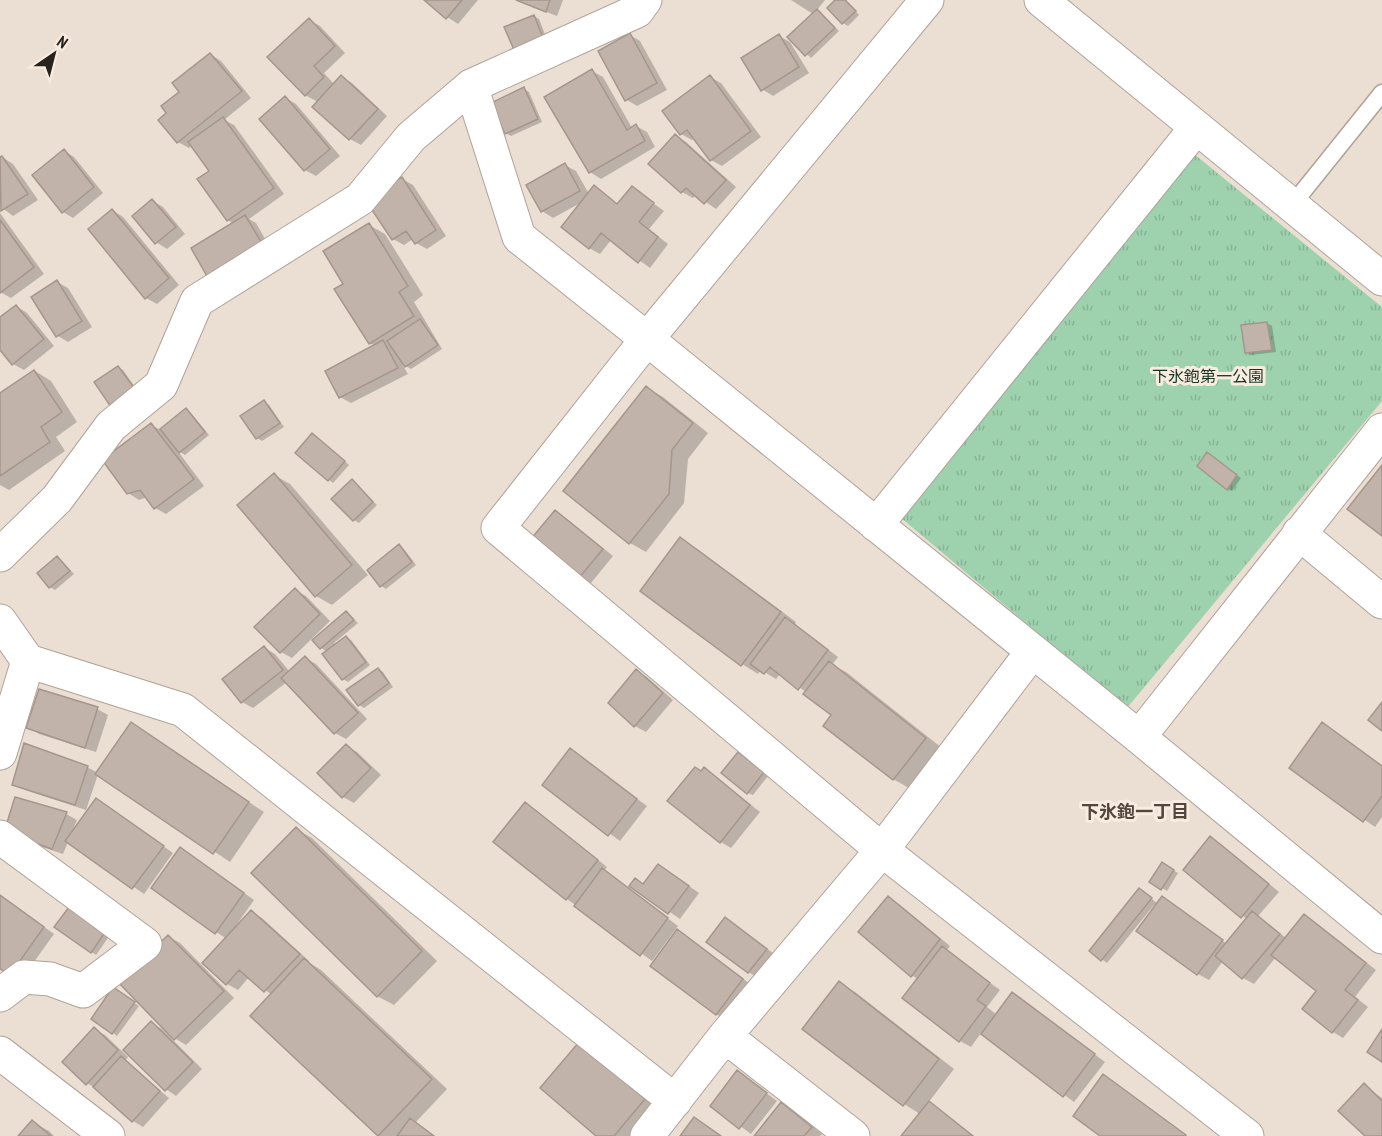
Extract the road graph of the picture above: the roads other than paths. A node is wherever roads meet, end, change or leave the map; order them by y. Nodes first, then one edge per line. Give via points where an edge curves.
1 (645, 0) edge
2 (927, 0) edge
3 (1041, 0) edge
4 (471, 86) junction
5 (1382, 93) edge
6 (1196, 128) junction
7 (1292, 205) junction
8 (1382, 279) edge
9 (647, 339) junction
10 (1382, 430) edge
11 (876, 525) junction
12 (1299, 533) junction
13 (0, 555) edge
14 (1382, 602) edge
15 (0, 621) edge
16 (1032, 652) junction
17 (28, 661) junction
18 (1139, 737) junction
19 (0, 753) edge
20 (0, 837) edge
21 (882, 850) junction
22 (1382, 937) edge
23 (0, 995) edge
24 (725, 1036) junction
25 (0, 1053) edge
26 (675, 1101) junction
27 (108, 1136) edge
28 (647, 1136) edge
29 (853, 1136) edge
30 (1247, 1136) edge

1 - 4 street via 637,11
2 - 9 street
3 - 6 street
4 - 9 street via 519,237
4 - 13 street via 411,137 360,199 197,301 161,385 111,426 57,499
5 - 7 lane
6 - 7 street
6 - 11 street
7 - 8 street
9 - 11 street
9 - 21 street via 498,528
10 - 12 street
11 - 16 street
12 - 14 street
12 - 18 street
15 - 17 street
16 - 18 street
16 - 21 street
17 - 19 street
17 - 26 street via 183,710
18 - 22 street
20 - 23 street via 145,944 83,991 50,978 24,977
21 - 24 street
21 - 30 street
24 - 26 street
24 - 29 street
25 - 27 street
26 - 28 street

